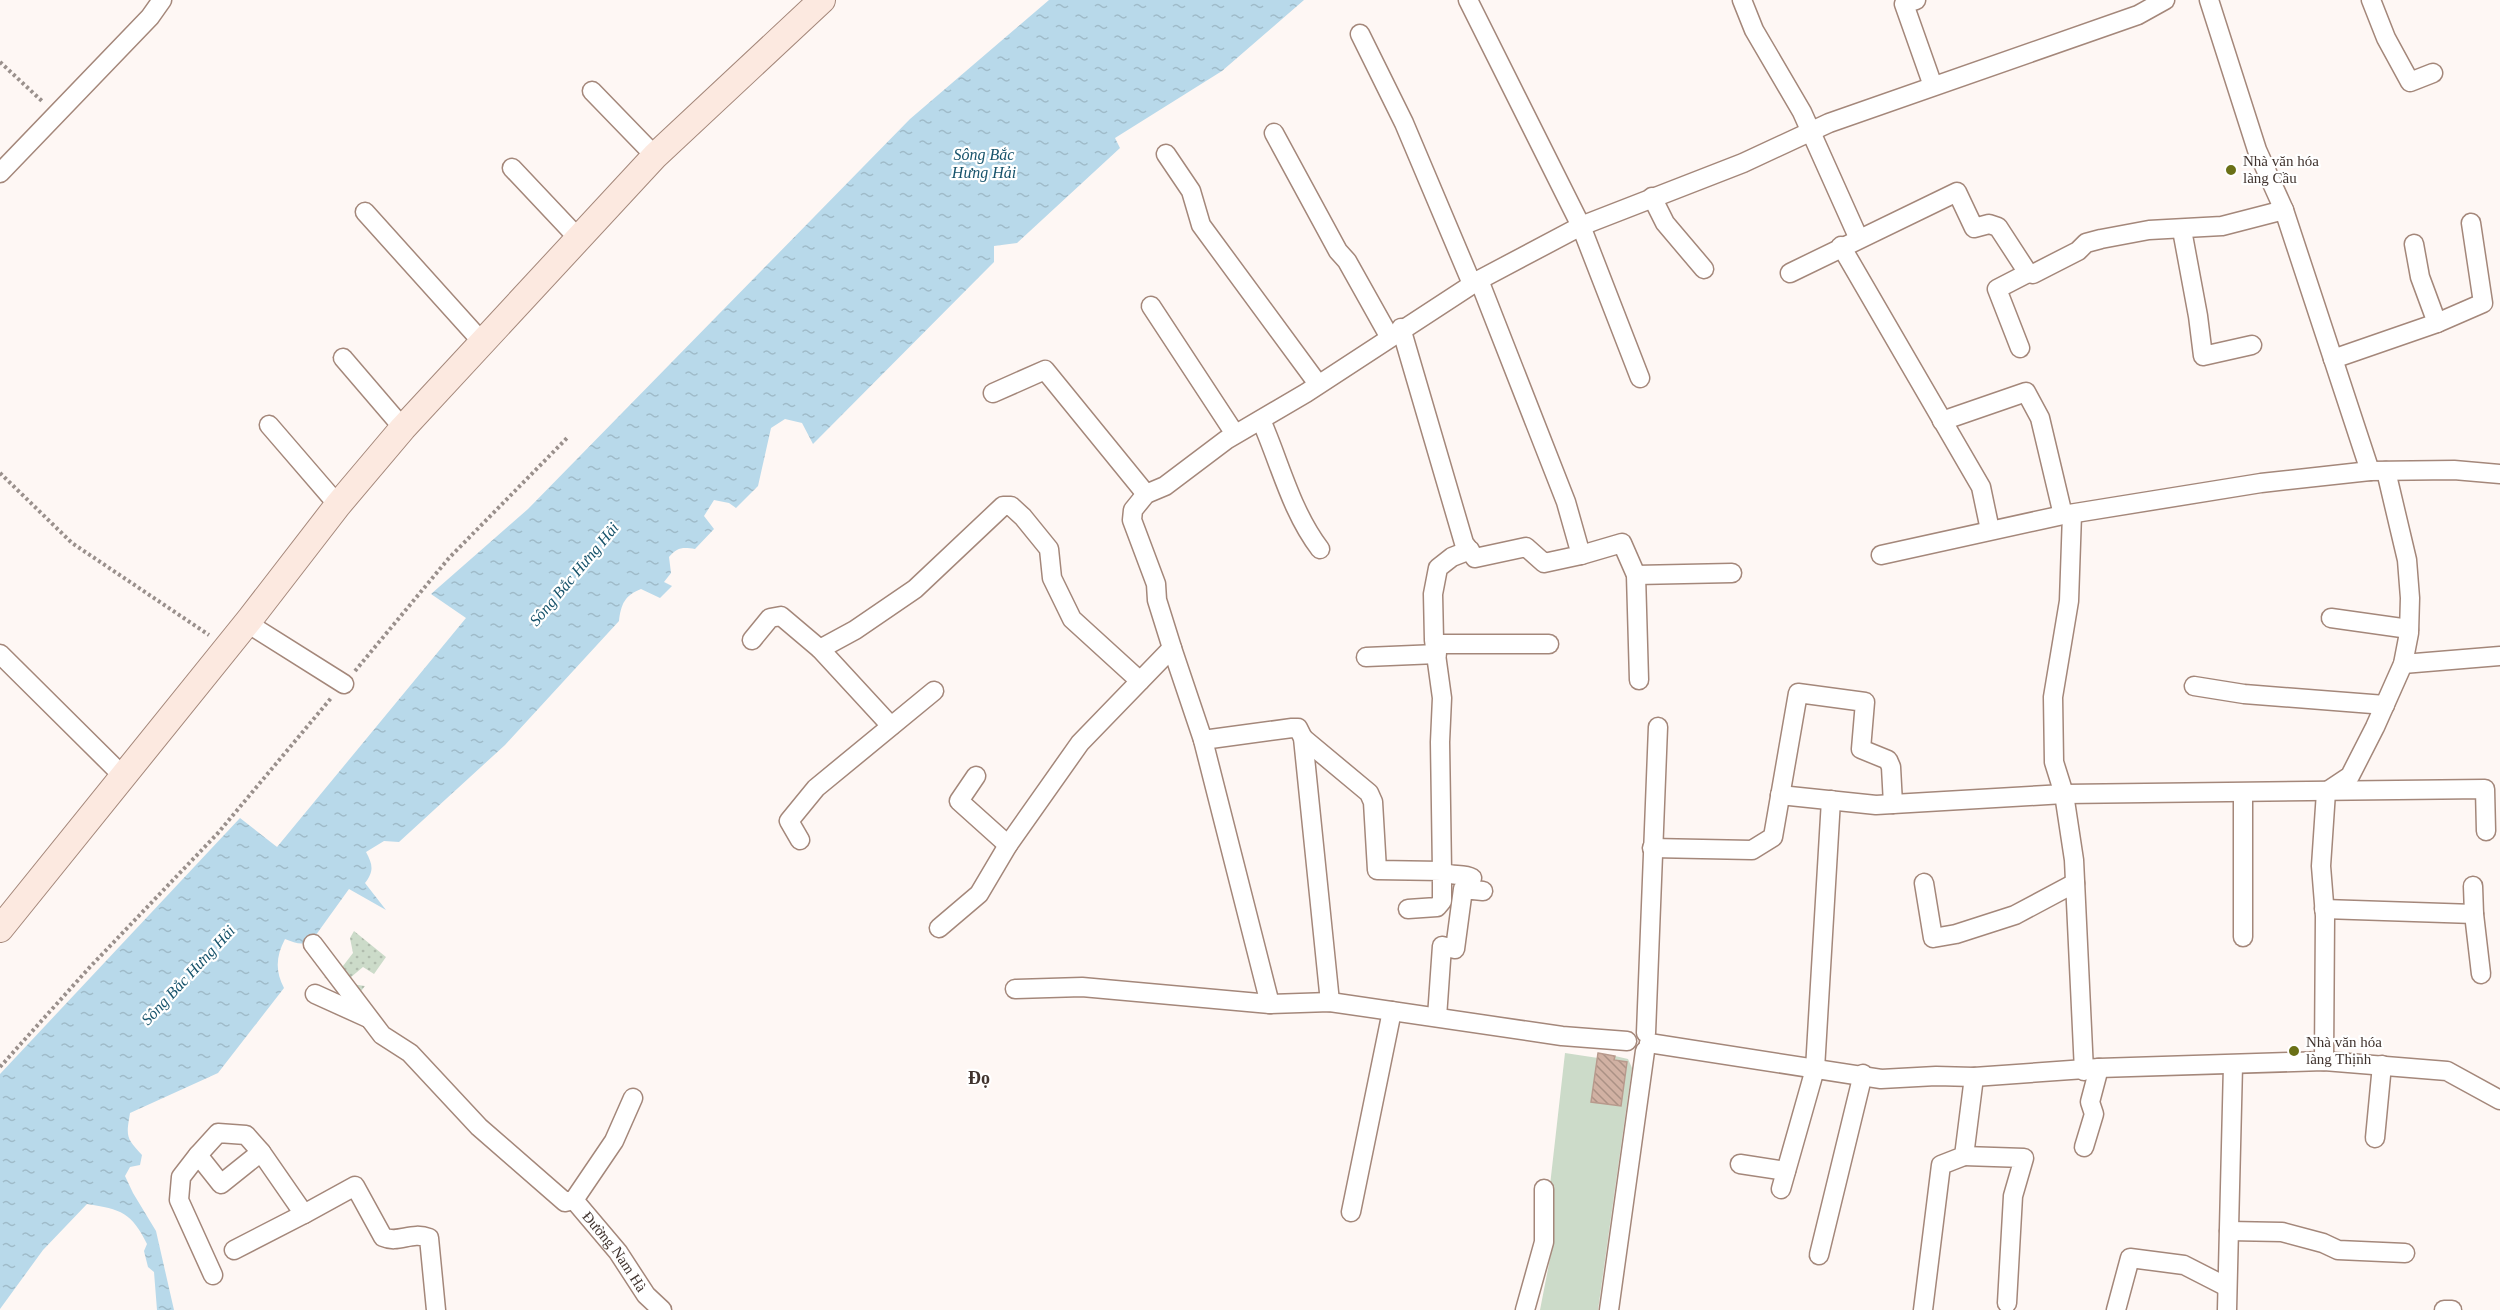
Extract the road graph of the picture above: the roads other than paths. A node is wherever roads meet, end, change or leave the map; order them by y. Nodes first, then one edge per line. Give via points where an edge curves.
1 (162, 0) edge
2 (822, 0) edge
3 (1468, 0) edge
4 (1742, 0) edge
5 (1916, 0) edge
6 (2209, 0) edge
7 (2371, 0) edge
8 (2161, 1) edge
9 (1360, 34) dead end
10 (2433, 73) dead end
11 (1933, 86) junction
12 (592, 91) dead end
13 (1812, 132) junction
14 (1274, 133) dead end
15 (1166, 154) dead end
16 (655, 156) junction
17 (512, 168) dead end
18 (0, 173) edge
19 (1652, 197) junction
20 (2284, 210) junction
21 (365, 212) dead end
22 (2471, 223) dead end
23 (1581, 226) junction
24 (2182, 230) junction
25 (1858, 237) junction
26 (579, 239) junction
27 (2414, 244) dead end
28 (1840, 246) junction
29 (1704, 269) dead end
30 (1790, 273) dead end
31 (2028, 273) junction
32 (1475, 282) junction
33 (2492, 303) edge
34 (1151, 306) dead end
35 (2437, 323) junction
36 (1395, 332) junction
37 (483, 343) junction
38 (2252, 345) dead end
39 (2020, 348) dead end
40 (343, 358) dead end
41 (2333, 359) junction
42 (1640, 378) dead end
43 (1318, 384) junction
44 (993, 393) dead end
45 (1261, 420) junction
46 (1942, 420) junction
47 (269, 425) dead end
48 (403, 428) junction
49 (1235, 435) junction
50 (2378, 471) junction
51 (2500, 474) edge
52 (1146, 494) junction
53 (338, 505) junction
54 (2067, 514) junction
55 (1990, 530) junction
56 (1320, 549) dead end
57 (1470, 550) junction
58 (1581, 555) junction
59 (1881, 555) dead end
60 (1732, 573) dead end
61 (1636, 575) junction
62 (2331, 618) dead end
63 (247, 623) junction
64 (2409, 629) junction
65 (752, 640) dead end
66 (1549, 644) dead end
67 (1172, 648) junction
68 (1436, 649) junction
69 (820, 650) junction
70 (0, 654) edge
71 (2500, 656) edge
72 (1366, 657) dead end
73 (2403, 664) junction
74 (1639, 680) dead end
75 (1140, 681) junction
76 (344, 684) road end
77 (2194, 686) dead end
78 (934, 691) dead end
79 (2385, 705) junction
80 (891, 726) junction
81 (1658, 727) dead end
82 (1304, 738) junction
83 (1203, 740) junction
84 (123, 776) junction
85 (976, 776) dead end
86 (2326, 792) junction
87 (2243, 793) junction
88 (2064, 794) junction
89 (1780, 795) junction
90 (1832, 800) junction
91 (1893, 804) junction
92 (2486, 831) dead end
93 (801, 840) dead end
94 (1008, 845) junction
95 (1652, 848) junction
96 (1442, 871) junction
97 (1924, 883) dead end
98 (2076, 883) junction
99 (2473, 886) dead end
100 (1408, 909) dead end
101 (2324, 909) junction
102 (2474, 914) junction
103 (2, 922) edge
104 (939, 928) dead end
105 (2243, 937) dead end
106 (314, 944) dead end
107 (2481, 974) dead end
108 (1265, 979) junction
109 (1015, 989) dead end
110 (315, 994) dead end
111 (1295, 1001) junction
112 (1330, 1002) junction
113 (1270, 1004) junction
114 (1392, 1011) junction
115 (1437, 1017) junction
116 (372, 1020) junction
117 (1647, 1042) junction
118 (2324, 1061) junction
119 (2233, 1065) junction
120 (2382, 1065) junction
121 (1815, 1069) junction
122 (2092, 1070) junction
123 (1863, 1074) junction
124 (1974, 1077) junction
125 (633, 1098) dead end
126 (2500, 1100) edge
127 (2375, 1138) dead end
128 (2084, 1146) dead end
129 (261, 1152) junction
130 (198, 1155) junction
131 (1964, 1156) junction
132 (1740, 1164) dead end
133 (1786, 1171) junction
134 (1544, 1189) dead end
135 (1781, 1189) dead end
136 (574, 1200) junction
137 (1351, 1212) dead end
138 (304, 1214) junction
139 (2229, 1231) junction
140 (234, 1250) dead end
141 (2406, 1253) dead end
142 (1820, 1255) dead end
143 (213, 1275) dead end
144 (2228, 1287) junction
145 (2007, 1303) dead end
146 (436, 1310) edge
147 (662, 1310) edge
148 (1525, 1310) edge
149 (1609, 1310) edge
150 (1923, 1310) edge
151 (2116, 1310) edge
152 (2227, 1310) edge
153 (2444, 1310) edge
154 (2452, 1310) edge

1 - 18 street via 150,18
2 - 16 street
3 - 23 street
4 - 13 street via 1754,30
5 - 11 street via 1904,4
6 - 20 street via 2257,150
7 - 10 street via 2410,82
8 - 11 street via 2138,15
9 - 32 street
11 - 13 street
12 - 16 street
13 - 19 street
13 - 25 street
14 - 36 street
15 - 43 street via 1191,191 1201,225
16 - 26 street
17 - 26 street
19 - 23 street
19 - 29 street via 1665,223
20 - 24 street via 2222,226
20 - 41 street
21 - 37 street
22 - 33 street
23 - 32 street
23 - 42 street
24 - 31 street via 2150,230 2100,239 2033,274
24 - 38 street via 2203,356
25 - 28 street
25 - 31 street via 1957,192 1974,228 1989,224 1998,227
26 - 37 street
27 - 35 street via 2420,278
28 - 30 street
28 - 46 street
31 - 39 street via 1997,289
32 - 36 street
32 - 58 street via 1566,502
33 - 35 street
34 - 49 street
35 - 41 street
36 - 43 street
36 - 57 street via 1464,543
37 - 48 street
40 - 48 street
41 - 50 street
43 - 45 street
44 - 52 street via 1045,370
45 - 49 street
45 - 56 street via 1294,505
46 - 54 street via 2026,392 2040,418
46 - 55 street via 1981,487
47 - 53 street
48 - 53 street
49 - 52 street via 1165,486
50 - 51 street
50 - 54 street via 2261,483
50 - 64 street via 2407,560
52 - 67 street via 1133,510 1132,520 1156,584
53 - 63 street
54 - 55 street
54 - 88 street via 2069,601 2053,697 2054,762
55 - 59 street
57 - 58 street via 1475,558 1526,547 1544,563
57 - 68 street via 1438,568 1433,594
58 - 61 street via 1622,543
60 - 61 street
61 - 74 street
62 - 64 street
63 - 76 street
63 - 84 street
64 - 73 street
65 - 69 street via 770,618 781,616
66 - 68 street
67 - 75 street
67 - 83 street
68 - 72 street
68 - 96 street via 1442,698
69 - 75 street via 915,589 1003,506 1011,506 1049,549 1052,578 1072,619
69 - 80 street
70 - 84 street
71 - 73 street
73 - 79 street
75 - 94 street via 1080,743
77 - 79 street via 2244,694
78 - 80 street
79 - 86 street via 2350,776
80 - 93 street via 796,809 789,822
81 - 95 street
82 - 83 street via 1298,728 1292,728
82 - 96 street via 1370,793 1377,870
82 - 112 street
83 - 108 street
84 - 103 street
85 - 94 street via 959,801
86 - 87 street
86 - 92 street via 2485,789
86 - 101 street via 2321,866
87 - 88 street
87 - 105 street
88 - 91 street
88 - 98 street
89 - 90 street
89 - 91 street via 1798,693 1865,702 1861,749 1888,760
89 - 95 street via 1773,837 1752,850
90 - 91 street
90 - 121 street
94 - 104 street via 979,894
95 - 117 street
96 - 100 street via 1442,901 1437,907
96 - 115 street via 1448,875 1467,875 1478,884 1463,889 1455,949 1442,946
97 - 98 street via 1933,938 2015,915
98 - 122 street
99 - 102 street
101 - 102 street
101 - 118 street
102 - 107 street
106 - 116 street
108 - 111 street
108 - 113 street
109 - 113 street via 1082,987
110 - 116 street
111 - 112 street
111 - 113 street
112 - 114 street
114 - 115 street
114 - 137 street
115 - 117 street via 1562,1036 1627,1041 1632,1032 1639,1030
116 - 136 street via 382,1035 410,1053 499,1146 565,1202
117 - 121 street
117 - 149 street
118 - 119 street
118 - 120 street
119 - 122 street
119 - 139 street
120 - 126 street via 2447,1071
120 - 127 street
121 - 123 street
121 - 133 street
122 - 124 street
122 - 128 street via 2090,1102 2094,1114
123 - 124 street via 1881,1079
123 - 142 street
124 - 131 street
125 - 136 street, Đường Nam Hà via 614,1141
129 - 130 street via 246,1135 218,1133
129 - 130 street via 221,1184
129 - 138 street
130 - 143 street via 182,1177 178,1200
131 - 145 street via 2024,1158 2013,1196
131 - 150 street via 1941,1165
132 - 133 street
133 - 135 street
134 - 148 street via 1544,1242
136 - 147 street, Đường Nam Hà via 618,1252 646,1295
138 - 140 street
138 - 146 street via 355,1186 383,1238 419,1234 429,1239
139 - 141 street via 2282,1232 2338,1250
139 - 144 street
144 - 151 street via 2184,1265 2130,1258
144 - 152 street
153 - 154 street

